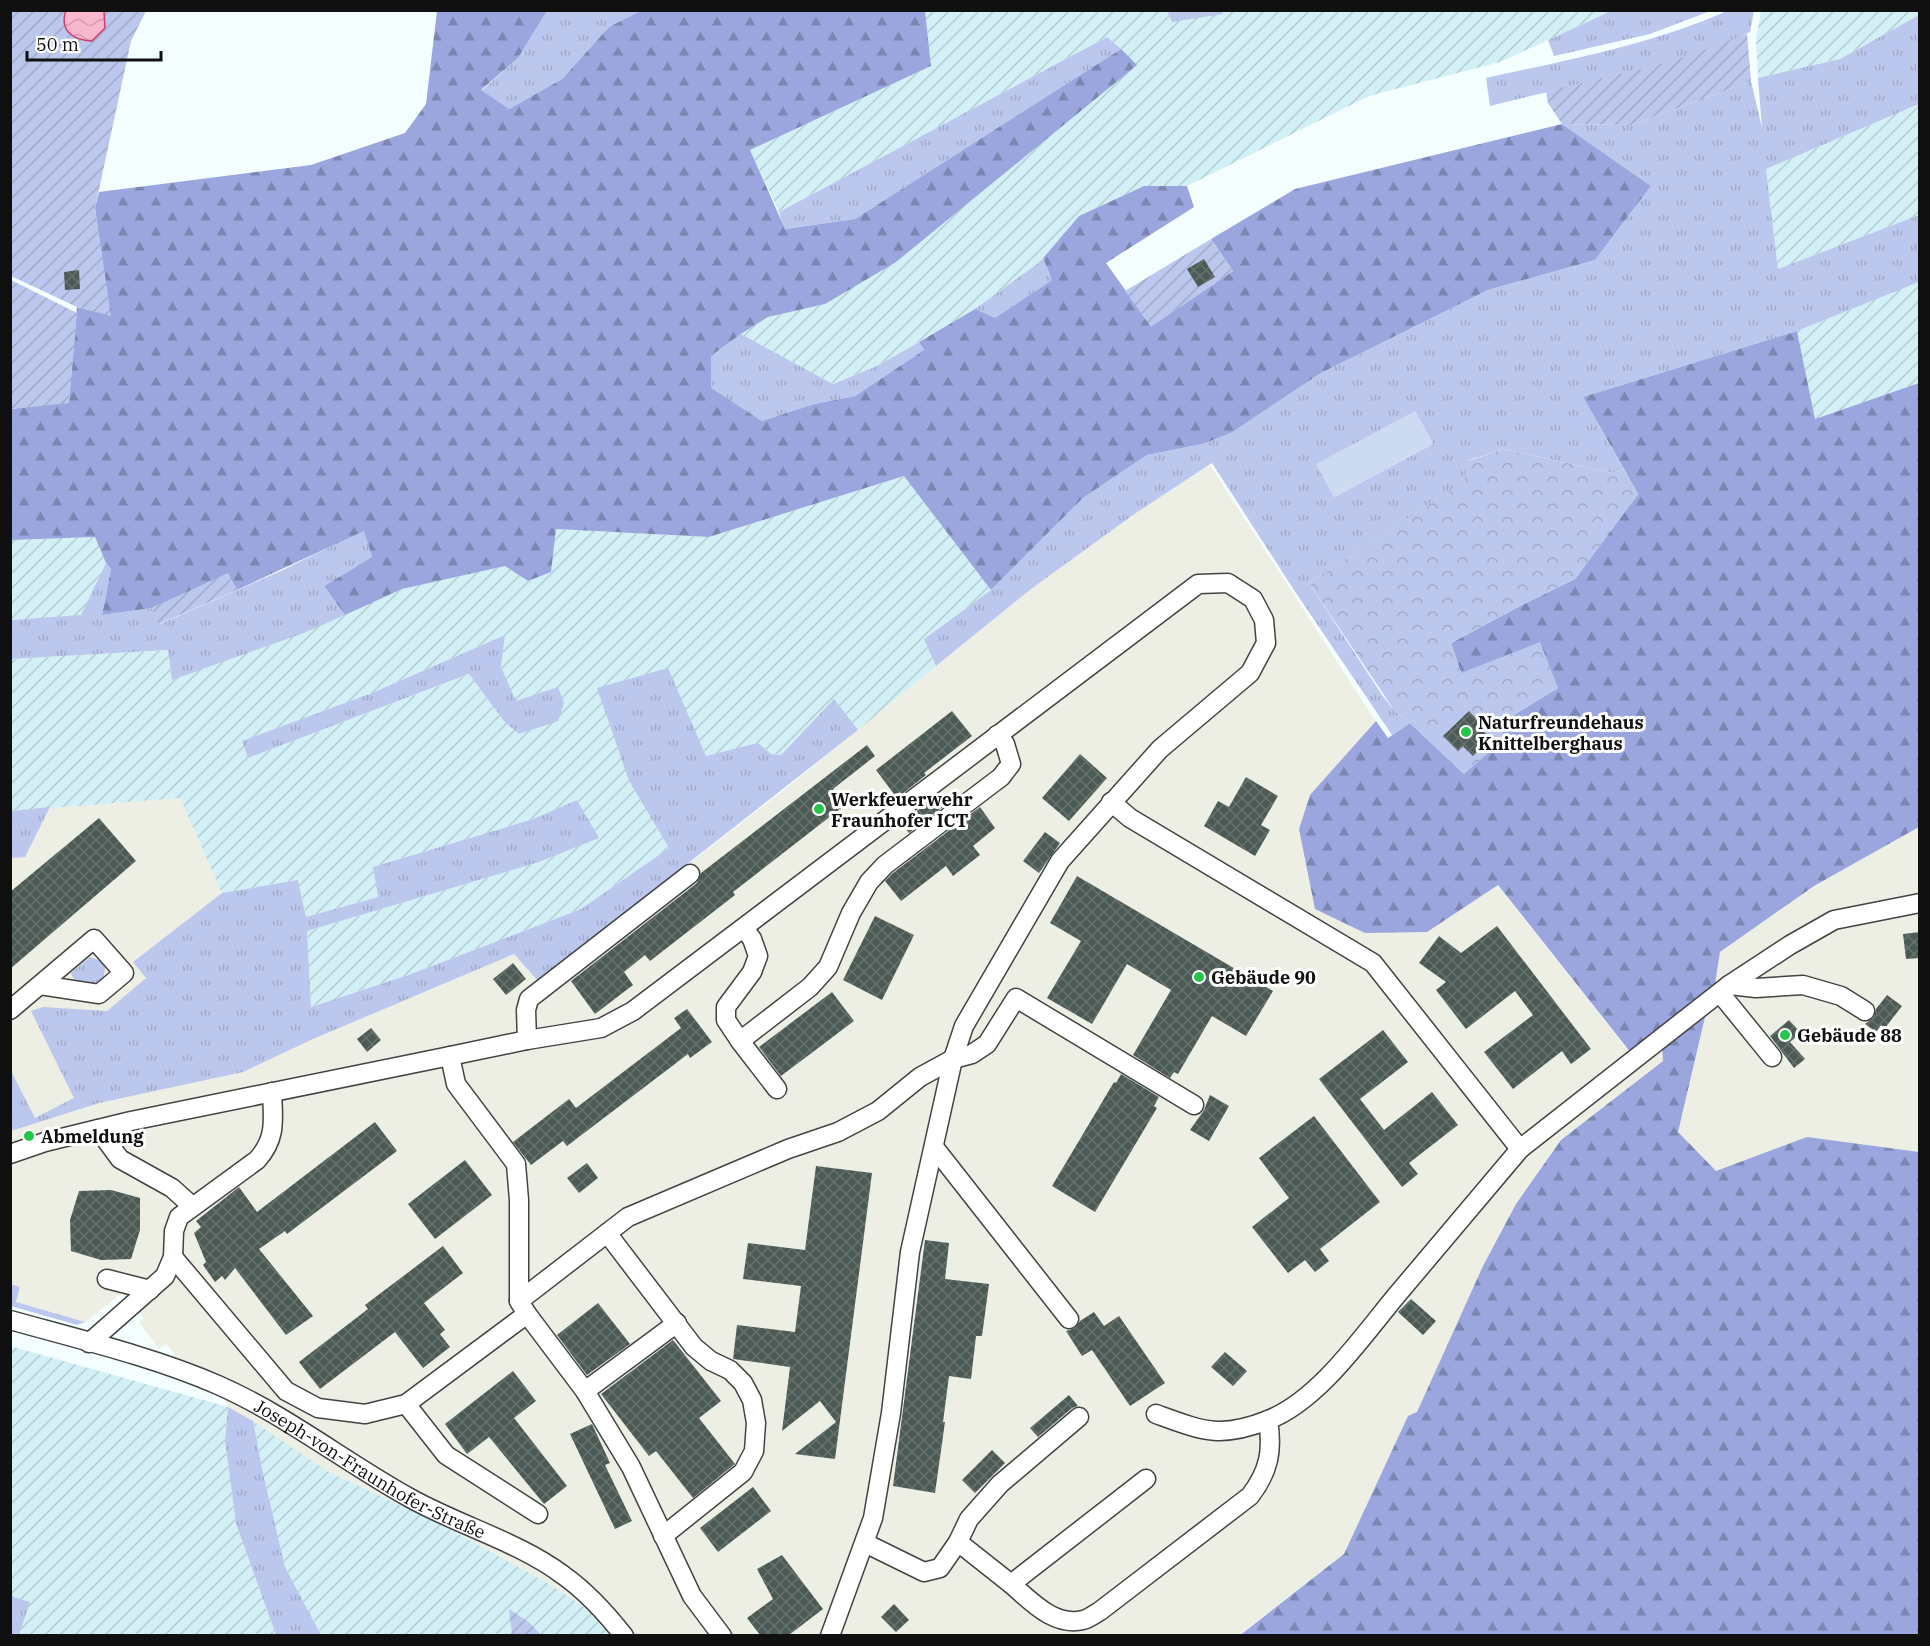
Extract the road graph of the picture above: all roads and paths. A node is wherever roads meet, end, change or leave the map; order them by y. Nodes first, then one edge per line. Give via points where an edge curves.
1 (997, 735) junction
2 (1112, 802) junction
3 (690, 874) dead end
4 (1920, 903) edge
5 (744, 928) junction
6 (40, 985) dead end
7 (1719, 994) junction
8 (10, 1010) edge
9 (1866, 1011) dead end
10 (527, 1040) junction
11 (740, 1041) junction
12 (450, 1056) junction
13 (1772, 1057) dead end
14 (953, 1059) junction
15 (777, 1089) dead end
16 (272, 1092) junction
17 (1194, 1105) dead end
18 (98, 1129) junction
19 (934, 1147) junction
20 (1520, 1149) junction
21 (10, 1154) edge
22 (192, 1206) junction
23 (607, 1233) junction
24 (173, 1257) junction
25 (107, 1279) dead end
26 (150, 1290) junction
27 (523, 1307) junction
28 (1069, 1319) dead end
29 (10, 1320) edge
30 (677, 1323) junction
31 (89, 1343) junction
32 (585, 1391) junction
33 (406, 1404) junction
34 (1156, 1414) dead end
35 (1079, 1417) dead end
36 (1269, 1420) junction
37 (1146, 1479) dead end
38 (538, 1514) dead end
39 (663, 1536) junction
40 (958, 1542) junction
41 (865, 1543) junction
42 (1011, 1584) junction
43 (624, 1635) edge
44 (722, 1635) edge
45 (830, 1635) edge

1 - 2 street via 1198,584 1228,583 1253,599 1264,620 1266,643 1250,673 1160,749
1 - 5 street
1 - 11 street via 1005,744 1011,764 1001,777 885,865 869,882 851,913 828,967 810,987
2 - 14 street via 1060,861 964,1026
2 - 20 street via 1130,818 1373,963
3 - 10 street via 528,999
4 - 7 street via 1834,920
5 - 10 street via 633,1011 601,1028
5 - 11 street via 758,956 752,972 726,1007 726,1020
6 - 8 street
7 - 9 street via 1803,985 1841,996
7 - 13 street
7 - 20 street
10 - 12 street
11 - 15 street
12 - 16 street
12 - 27 street via 456,1084 516,1164
14 - 17 street via 972,1054 987,1044 1016,999
14 - 19 street
14 - 23 street via 920,1077 878,1112 628,1217
16 - 18 street
16 - 22 street via 273,1129 266,1150
18 - 21 street
18 - 22 street via 120,1158 172,1188
19 - 28 street
19 - 41 street via 910,1252 891,1413
20 - 36 street via 1336,1367 1299,1404
22 - 24 street via 179,1217
23 - 27 street
23 - 30 street
24 - 26 street via 165,1276
24 - 33 street via 286,1391 318,1408 365,1414
25 - 26 street
26 - 31 street
27 - 32 street
27 - 33 street
29 - 31 street, Joseph-von-Fraunhofer-Straße
30 - 32 street
30 - 39 street via 694,1347 743,1383 752,1400 756,1422 754,1451 743,1472
31 - 43 street, Joseph-von-Fraunhofer-Straße via 174,1369 247,1400 410,1498 562,1574 583,1590
32 - 39 street via 631,1467
33 - 38 street via 446,1455
34 - 36 street via 1218,1432 1244,1430
35 - 40 street via 1000,1485 969,1519
36 - 42 street via 1270,1456 1262,1481 1250,1496 1100,1611 1083,1620 1063,1620 1043,1611
37 - 42 street
39 - 44 street via 692,1596
40 - 41 street via 940,1568 924,1572
40 - 42 street
41 - 45 street

